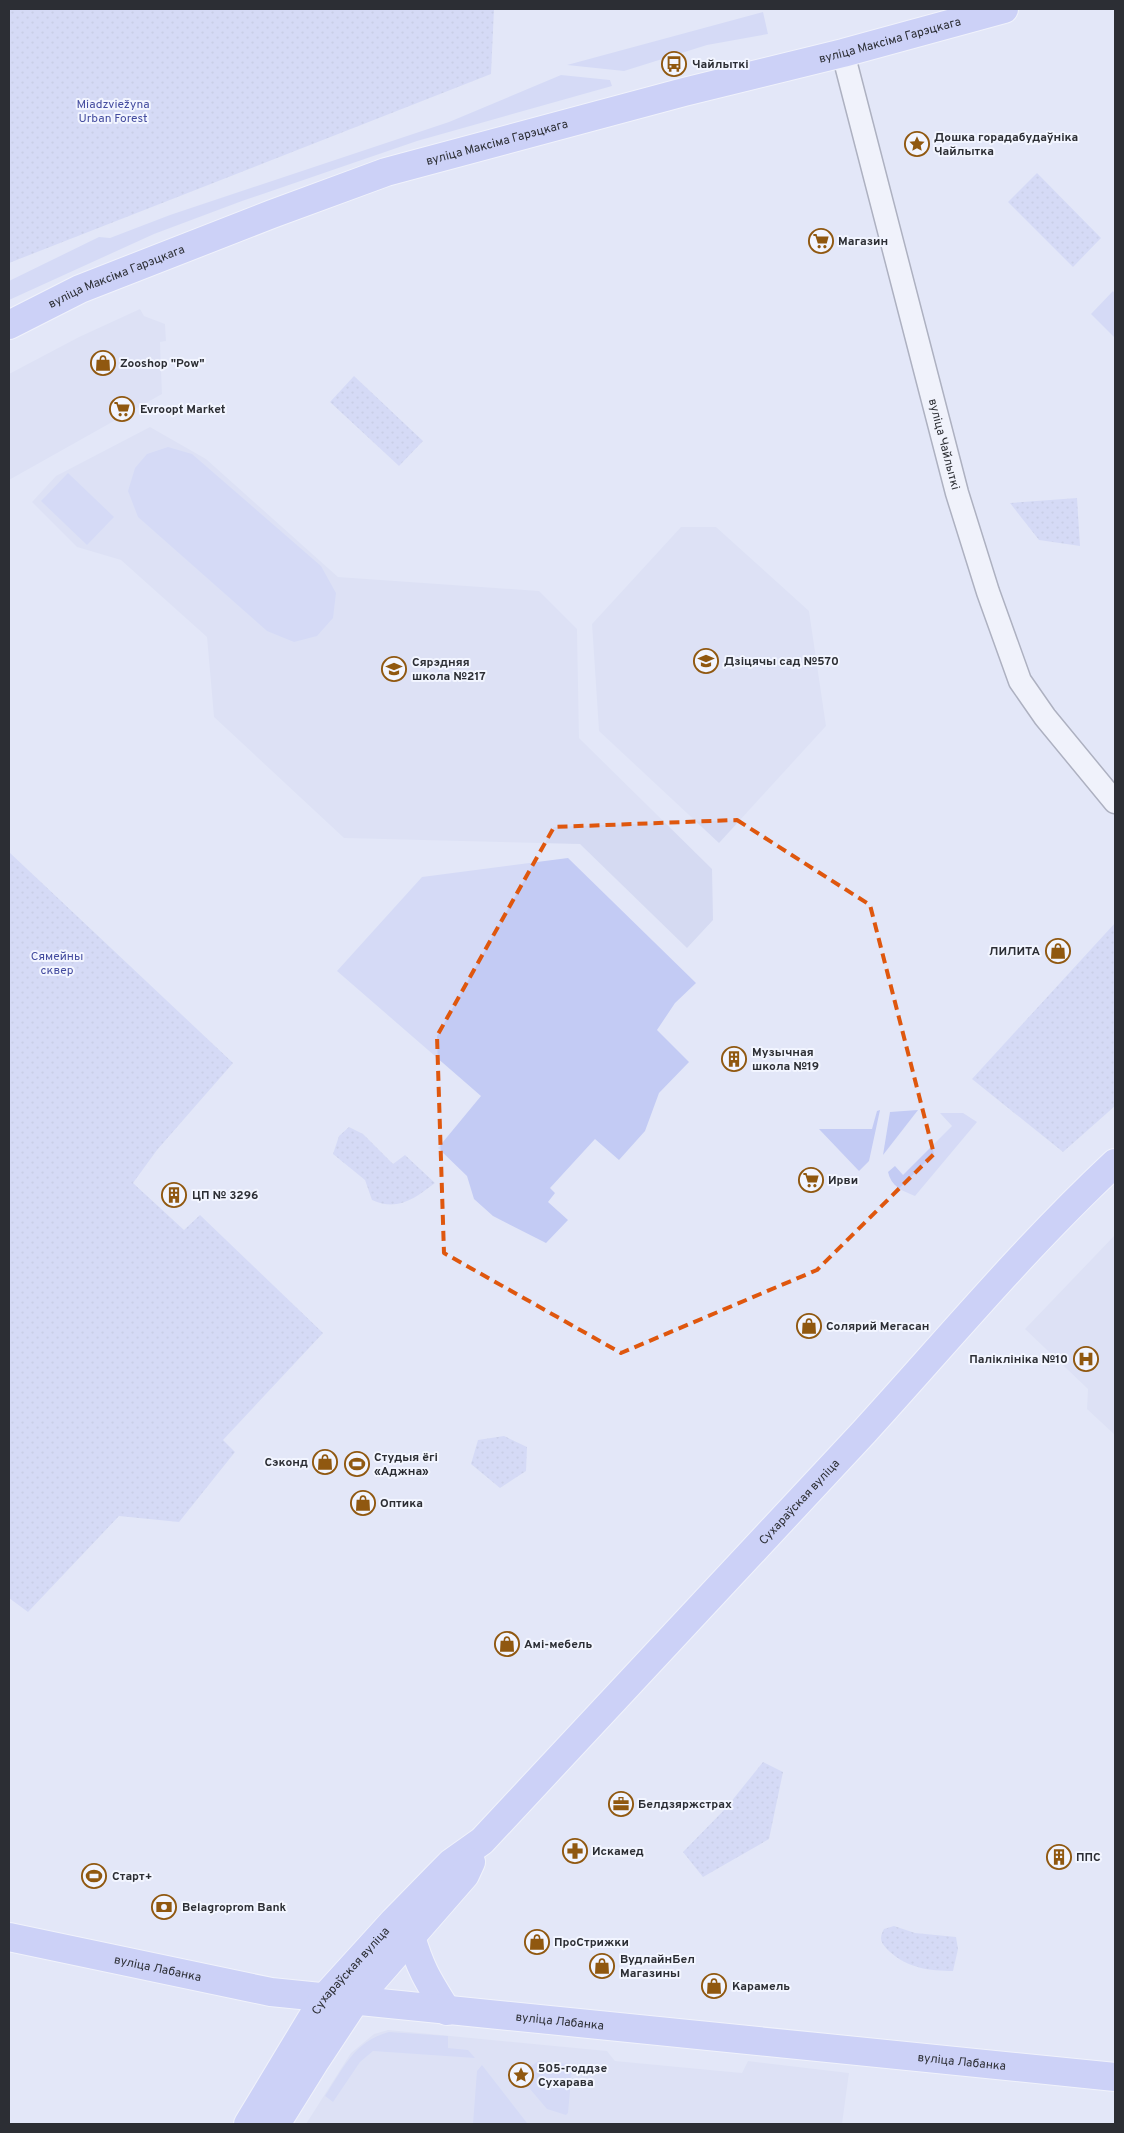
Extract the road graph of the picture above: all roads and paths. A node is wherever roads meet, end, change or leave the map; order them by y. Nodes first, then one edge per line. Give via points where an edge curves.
1 (1004, 9) edge
2 (843, 53) junction
3 (9, 325) edge
4 (1115, 802) edge
5 (1115, 1163) edge
6 (482, 1841) junction
7 (411, 1936) junction
8 (9, 1937) edge
9 (271, 1992) junction
10 (324, 1998) junction
11 (355, 2001) junction
12 (447, 2011) junction
13 (294, 2050) junction
14 (1115, 2077) edge
15 (248, 2124) edge
16 (276, 2124) edge

1 - 2 main road, вуліца Максіма Гарэцкага
2 - 3 main road, вуліца Максіма Гарэцкага via 386,172 80,289
2 - 4 street, вуліца Чайлыткі via 957,493 988,592 1020,680 1045,717
5 - 6 main road, Сухараўская вуліца via 995,1285 718,1590
6 - 7 main road, Сухараўская вуліца via 465,1874
6 - 10 main road, Сухараўская вуліца via 451,1863
7 - 11 main road, Сухараўская вуліца
7 - 12 main road via 426,1980
8 - 9 main road, вуліца Лабанка
9 - 10 main road, вуліца Лабанка
9 - 13 main road via 291,2012 296,2034
10 - 11 main road, вуліца Лабанка
10 - 13 main road, Сухараўская вуліца
11 - 12 main road, вуліца Лабанка
11 - 16 main road, Сухараўская вуліца
12 - 14 main road, вуліца Лабанка
13 - 15 main road, Сухараўская вуліца

